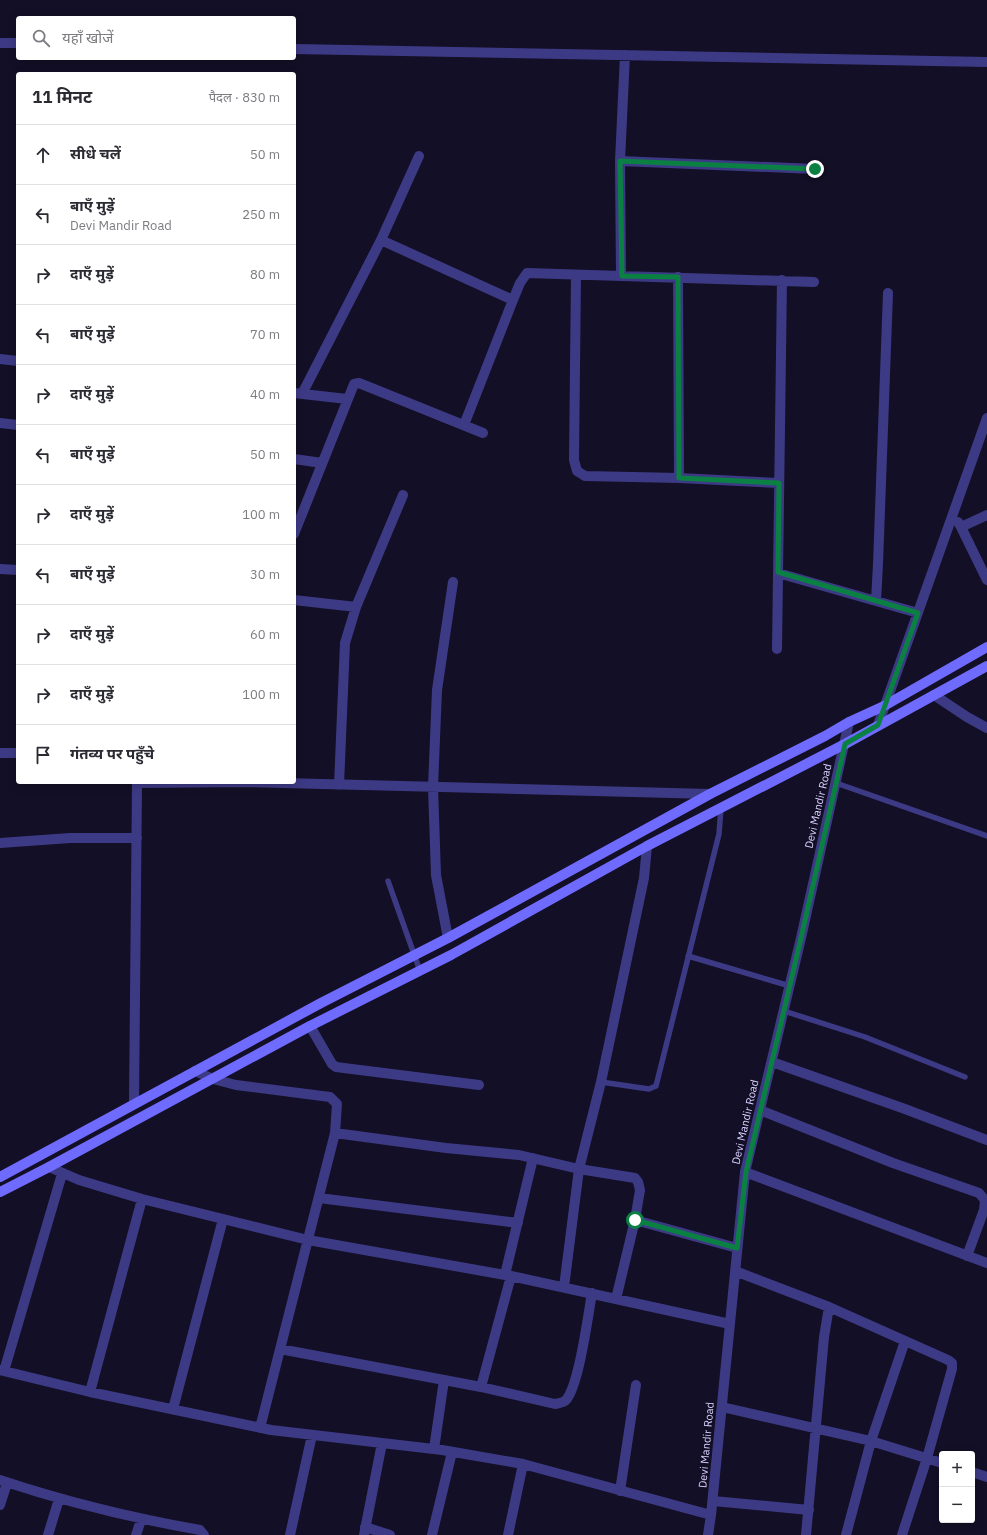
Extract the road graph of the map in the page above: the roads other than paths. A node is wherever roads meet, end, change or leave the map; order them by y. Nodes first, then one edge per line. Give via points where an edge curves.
1 (0, 43) edge
2 (16, 43) edge
3 (296, 49) edge
4 (625, 55) junction
5 (987, 62) edge
6 (419, 156) dead end
7 (620, 161) junction
8 (815, 169) dead end
9 (381, 240) junction
10 (576, 275) junction
11 (622, 276) junction
12 (678, 277) junction
13 (782, 280) junction
14 (814, 282) dead end
15 (888, 293) dead end
16 (513, 300) junction
17 (0, 359) edge
18 (16, 361) edge
19 (298, 394) edge
20 (347, 399) junction
21 (987, 418) edge
22 (0, 423) edge
23 (16, 425) edge
24 (464, 426) junction
25 (483, 433) dead end
26 (296, 460) edge
27 (322, 463) junction
28 (679, 478) junction
29 (779, 483) junction
30 (403, 494) dead end
31 (299, 509) edge
32 (953, 513) junction
33 (987, 515) edge
34 (296, 524) edge
35 (961, 527) junction
36 (0, 569) edge
37 (16, 570) edge
38 (778, 572) junction
39 (987, 580) edge
40 (453, 582) dead end
41 (296, 600) edge
42 (876, 601) junction
43 (356, 607) junction
44 (918, 613) junction
45 (987, 647) edge
46 (777, 649) dead end
47 (987, 666) edge
48 (934, 695) junction
49 (884, 706) junction
50 (849, 722) junction
51 (878, 725) junction
52 (987, 728) edge
53 (845, 744) junction
54 (0, 753) edge
55 (16, 753) edge
56 (296, 783) edge
57 (836, 783) junction
58 (137, 784) edge
59 (339, 784) junction
60 (432, 787) junction
61 (710, 794) junction
62 (721, 808) junction
63 (987, 836) edge
64 (137, 838) junction
65 (0, 843) edge
66 (647, 846) junction
67 (388, 881) dead end
68 (448, 938) junction
69 (414, 955) junction
70 (688, 956) junction
71 (420, 971) junction
72 (790, 986) junction
73 (784, 1011) junction
74 (310, 1026) junction
75 (772, 1062) junction
76 (195, 1071) junction
77 (964, 1077) dead end
78 (213, 1079) junction
79 (601, 1082) junction
80 (479, 1085) dead end
81 (134, 1104) junction
82 (760, 1110) junction
83 (336, 1133) junction
84 (987, 1140) edge
85 (533, 1158) junction
86 (48, 1167) junction
87 (579, 1169) junction
88 (746, 1172) junction
89 (62, 1174) junction
90 (0, 1177) edge
91 (0, 1192) edge
92 (319, 1198) junction
93 (142, 1199) junction
94 (223, 1219) junction
95 (635, 1220) junction
96 (518, 1223) junction
97 (308, 1240) junction
98 (737, 1248) junction
99 (967, 1256) junction
100 (987, 1263) edge
101 (735, 1271) junction
102 (508, 1275) junction
103 (564, 1287) junction
104 (592, 1294) junction
105 (616, 1299) junction
106 (829, 1307) junction
107 (730, 1324) junction
108 (904, 1341) junction
109 (280, 1348) junction
110 (2, 1370) edge
111 (444, 1380) junction
112 (636, 1385) dead end
113 (481, 1386) junction
114 (90, 1392) junction
115 (722, 1406) junction
116 (173, 1409) junction
117 (260, 1428) junction
118 (816, 1428) junction
119 (312, 1435) junction
120 (871, 1441) junction
121 (382, 1443) junction
122 (434, 1449) junction
123 (452, 1452) junction
124 (927, 1458) junction
125 (939, 1462) edge
126 (523, 1464) junction
127 (975, 1473) edge
128 (987, 1477) edge
129 (4, 1482) edge
130 (620, 1491) junction
131 (59, 1499) junction
132 (713, 1501) junction
133 (0, 1505) edge
134 (809, 1510) junction
135 (711, 1515) junction
136 (141, 1520) junction
137 (365, 1531) edge
138 (48, 1535) edge
139 (136, 1535) edge
140 (204, 1535) edge
141 (290, 1535) edge
142 (390, 1535) edge
143 (432, 1535) edge
144 (508, 1535) edge
145 (708, 1535) edge
146 (806, 1535) edge
147 (846, 1535) edge
148 (902, 1535) edge

1 - 2 street
3 - 4 street
4 - 5 street
4 - 7 street
6 - 9 street
7 - 8 street
7 - 11 street
9 - 16 street
9 - 19 street
10 - 11 street
10 - 16 street via 527,273 520,282
10 - 28 street via 574,460 577,471 585,476
11 - 12 street
12 - 13 street
12 - 28 street
13 - 14 street
13 - 29 street
15 - 42 street
16 - 24 street
17 - 18 street
19 - 20 street
20 - 24 street via 354,384 359,383
20 - 27 street
21 - 32 street
22 - 23 street
24 - 25 street
26 - 27 street
27 - 31 street
28 - 29 street
29 - 38 street
30 - 43 street
31 - 34 street
32 - 35 street
32 - 44 street
33 - 35 street
35 - 39 street
36 - 37 street
38 - 42 street
38 - 46 street
40 - 60 street via 437,690
41 - 43 street
42 - 44 street
43 - 59 street via 345,643
44 - 49 street
45 - 49 street
47 - 48 street
48 - 51 street
48 - 52 street
49 - 50 street
49 - 51 street
50 - 53 street, Devi Mandir Road
50 - 61 street
51 - 53 street
53 - 57 street, Devi Mandir Road
53 - 62 street
54 - 55 street
56 - 59 street
57 - 63 lane
57 - 72 street, Devi Mandir Road
58 - 64 street
59 - 60 street
60 - 61 street
60 - 68 street via 436,875
61 - 68 street
62 - 66 street
62 - 70 lane via 719,834
64 - 65 street via 70,838
64 - 81 street
66 - 71 street
66 - 79 street via 644,878
67 - 69 lane
68 - 69 street
69 - 71 lane
69 - 76 street
70 - 72 lane
70 - 79 lane via 656,1086 649,1089
71 - 74 street
72 - 73 street, Devi Mandir Road
73 - 75 street, Devi Mandir Road
73 - 77 lane via 865,1036
74 - 78 street
74 - 80 street via 336,1067
75 - 82 street, Devi Mandir Road
75 - 84 street
76 - 78 street
76 - 81 street
78 - 83 street via 236,1085 330,1097 338,1104
78 - 86 street
79 - 87 street
81 - 90 street
82 - 88 street, Devi Mandir Road
82 - 99 street via 893,1163 979,1193 985,1200 984,1210
83 - 85 street
83 - 92 street
85 - 87 street
85 - 96 street
86 - 89 street
86 - 91 street
87 - 95 street via 635,1178 640,1190
87 - 103 street
88 - 98 street, Devi Mandir Road
88 - 99 street
89 - 93 street
89 - 110 street
92 - 96 street
92 - 97 street
93 - 94 street
93 - 114 street
94 - 97 street
94 - 116 street
95 - 98 street
95 - 105 street
96 - 102 street
97 - 102 street
97 - 109 street
98 - 101 street, Devi Mandir Road
99 - 100 street
101 - 106 street
101 - 107 street, Devi Mandir Road
102 - 103 street
102 - 113 street
103 - 104 street
104 - 105 street
104 - 113 street via 574,1385 567,1399 555,1404
105 - 107 street
106 - 108 street
106 - 118 street
107 - 115 street, Devi Mandir Road
108 - 120 street
108 - 124 street via 952,1363
109 - 111 street
109 - 117 street
110 - 114 street
111 - 113 street
111 - 122 street
112 - 130 street
114 - 116 street
115 - 118 street
115 - 132 street, Devi Mandir Road
116 - 117 street
117 - 119 street
118 - 120 street
118 - 134 street
119 - 121 street
119 - 141 street
120 - 124 street
120 - 147 street
121 - 122 street
121 - 137 street
122 - 123 street
123 - 126 street
123 - 143 street
124 - 125 street
124 - 148 street
126 - 130 street
126 - 144 street
127 - 128 street
129 - 131 street
129 - 133 street
130 - 135 street
131 - 136 street
131 - 138 street
132 - 134 street
132 - 135 street, Devi Mandir Road
134 - 146 street
135 - 145 street, Devi Mandir Road
136 - 139 street
136 - 140 street via 200,1530
137 - 142 street

